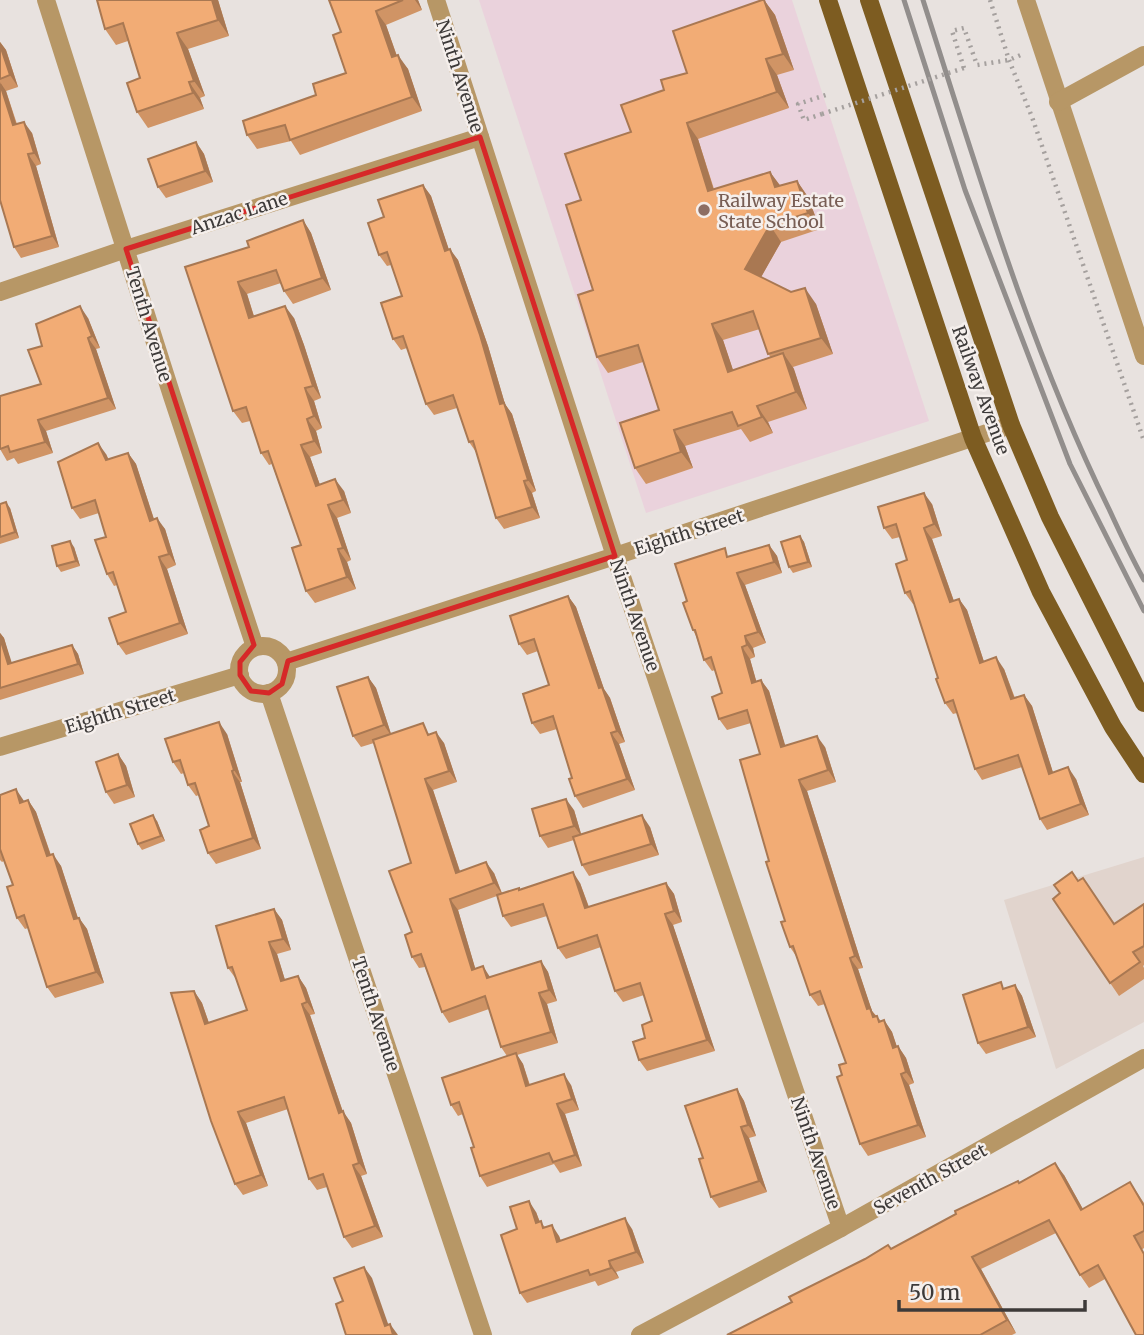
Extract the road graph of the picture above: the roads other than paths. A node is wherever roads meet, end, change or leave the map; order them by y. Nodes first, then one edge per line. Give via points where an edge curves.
1 (46, 0) edge
2 (436, 0) edge
3 (828, 0) edge
4 (869, 0) edge
5 (1026, 0) edge
6 (1144, 55) edge
7 (1058, 102) junction
8 (480, 137) junction
9 (126, 249) junction
10 (0, 292) edge
11 (1144, 356) edge
12 (1011, 425) junction
13 (973, 438) junction
14 (615, 556) junction
15 (255, 647) junction
16 (286, 662) junction
17 (240, 676) junction
18 (269, 693) junction
19 (1144, 703) edge
20 (0, 747) edge
21 (1144, 774) edge
22 (1144, 1058) edge
23 (841, 1228) junction
24 (483, 1335) edge
25 (640, 1335) edge

1 - 9 street, Tenth Avenue
2 - 8 street, Ninth Avenue
3 - 13 main road, Railway Avenue
4 - 12 main road, Railway Avenue
5 - 7 street
6 - 7 street
7 - 11 street
8 - 9 street, Anzac Lane
8 - 14 street, Ninth Avenue
9 - 10 street, Anzac Lane
9 - 15 street, Tenth Avenue
12 - 13 street, Eighth Street
12 - 19 main road, Railway Avenue via 1050,517
13 - 14 street, Eighth Street
13 - 21 main road, Railway Avenue via 1041,592 1113,727
14 - 16 street, Eighth Street
14 - 23 street, Ninth Avenue
15 - 16 street via 277,650
15 - 17 street via 240,662
16 - 18 street via 286,677
17 - 18 street via 251,691
17 - 20 street, Eighth Street
18 - 24 street, Tenth Avenue
22 - 23 street, Seventh Street
23 - 25 street, Seventh Street

